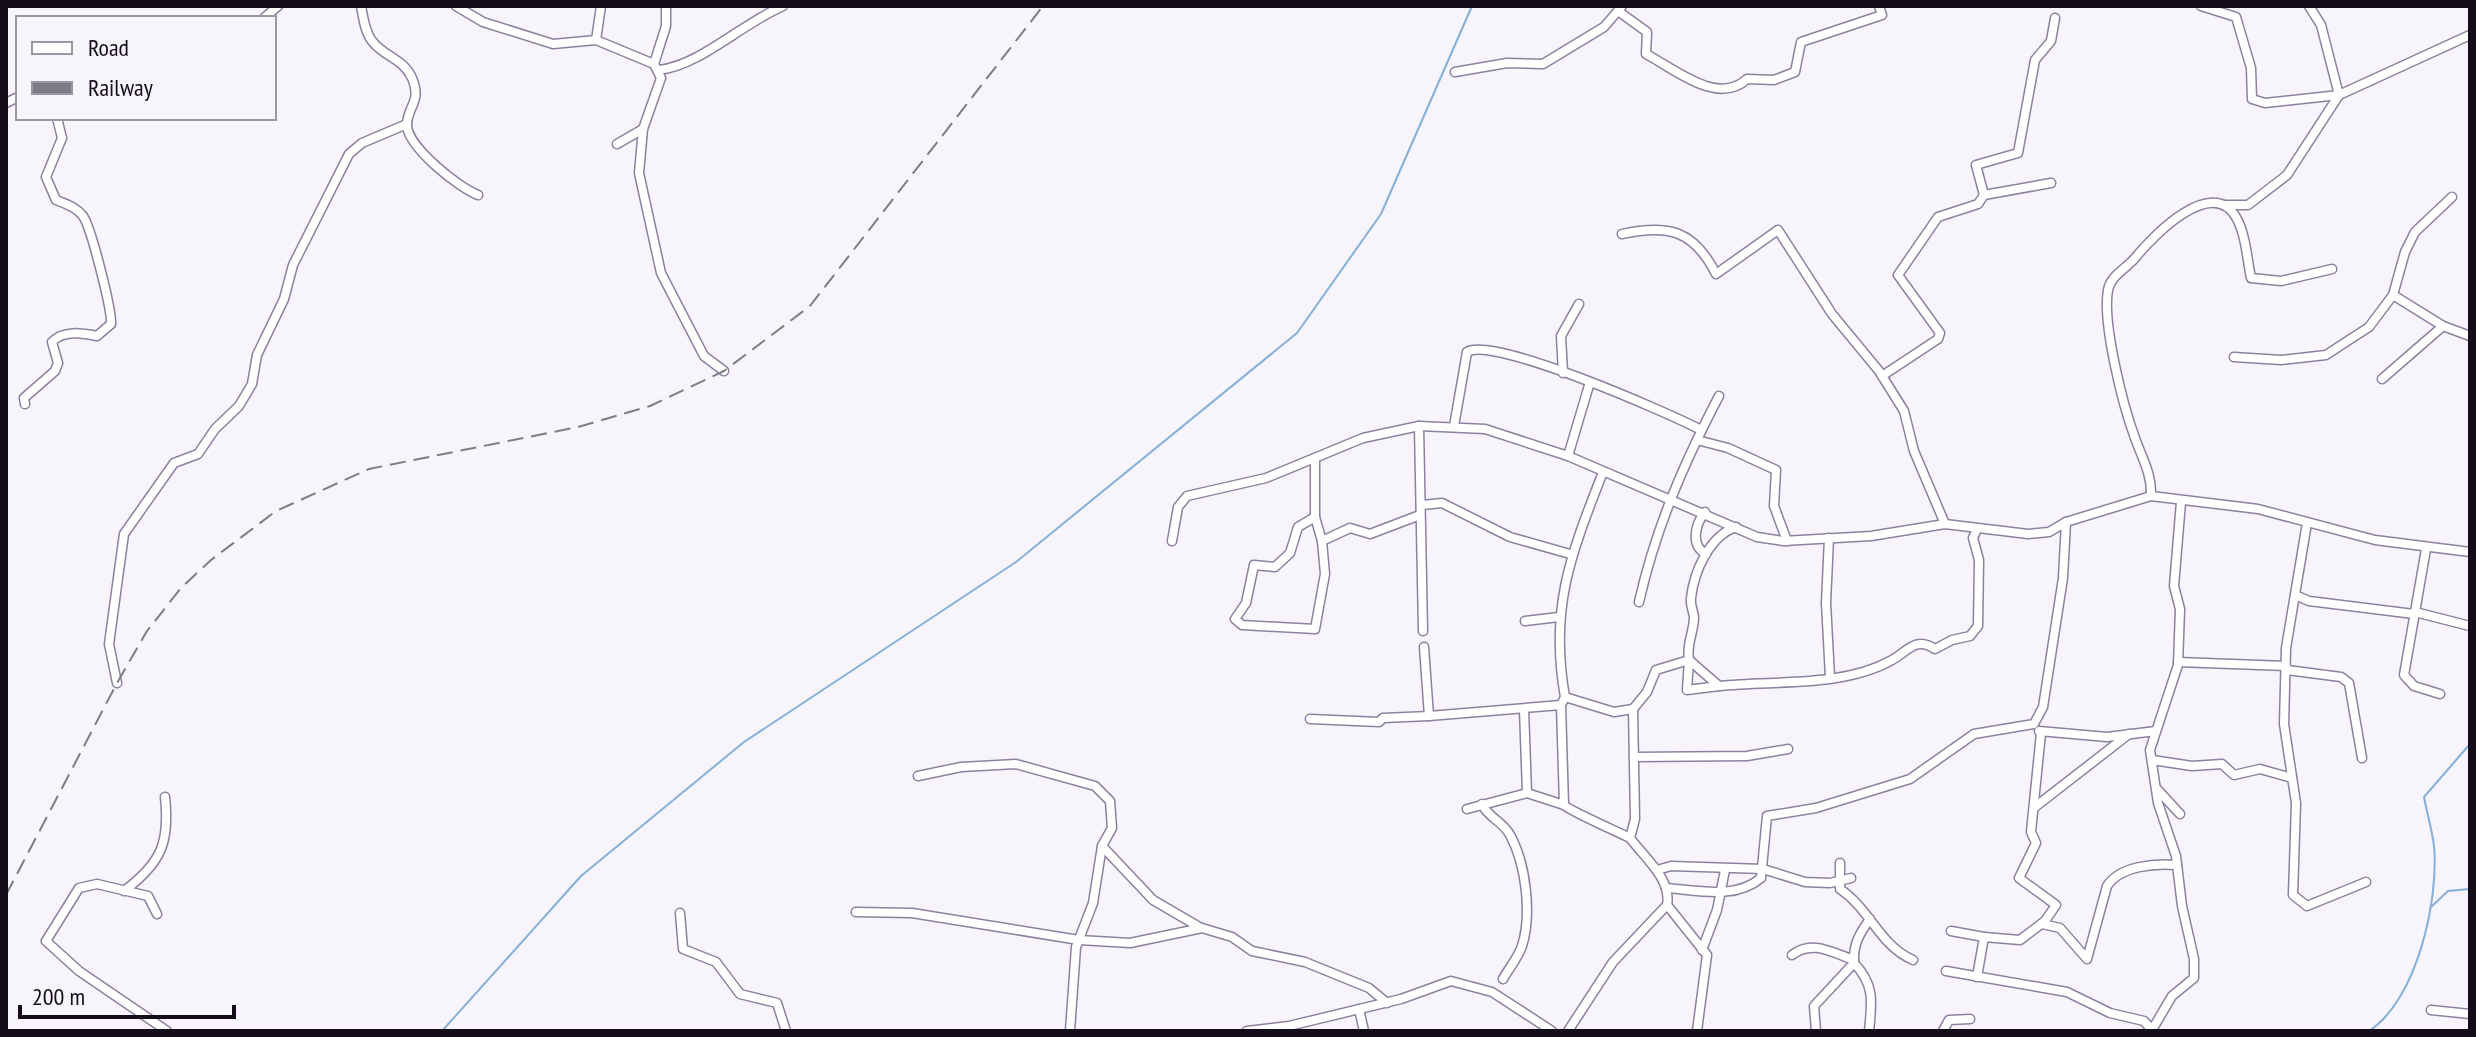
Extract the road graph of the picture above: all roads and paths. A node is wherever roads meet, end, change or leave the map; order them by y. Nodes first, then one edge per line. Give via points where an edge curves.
1 (361, 6) edge
2 (456, 6) edge
3 (601, 6) edge
4 (666, 6) edge
5 (783, 6) edge
6 (1879, 6) edge
7 (2201, 6) edge
8 (2309, 6) edge
9 (1620, 8) edge
10 (2055, 18) dead end
11 (2470, 35) edge
12 (596, 40) junction
13 (657, 67) junction
14 (1455, 72) dead end
15 (2339, 95) junction
16 (58, 120) edge
17 (407, 124) junction
18 (643, 129) junction
19 (617, 144) dead end
20 (2051, 183) dead end
21 (478, 195) dead end
22 (1984, 195) junction
23 (2452, 197) dead end
24 (2220, 205) junction
25 (1622, 234) dead end
26 (2332, 269) dead end
27 (2393, 295) junction
28 (1579, 304) dead end
29 (2443, 326) junction
30 (2470, 336) edge
31 (2234, 357) dead end
32 (724, 371) dead end
33 (1563, 373) junction
34 (1882, 376) junction
35 (2382, 379) dead end
36 (1590, 382) junction
37 (1719, 396) dead end
38 (25, 404) dead end
39 (1419, 426) junction
40 (1454, 426) junction
41 (1701, 430) junction
42 (1697, 440) junction
43 (1568, 456) junction
44 (1315, 458) junction
45 (1603, 472) junction
46 (2151, 496) junction
47 (1670, 500) junction
48 (2181, 502) junction
49 (1422, 505) junction
50 (1705, 512) junction
51 (1420, 515) junction
52 (1315, 517) junction
53 (2066, 522) junction
54 (2307, 523) junction
55 (1945, 524) junction
56 (1737, 527) junction
57 (1977, 529) junction
58 (1829, 538) junction
59 (1172, 541) dead end
60 (1322, 541) junction
61 (1787, 541) junction
62 (2426, 549) junction
63 (2470, 552) edge
64 (1706, 553) junction
65 (1570, 554) junction
66 (2295, 595) junction
67 (1639, 602) dead end
68 (2414, 613) junction
69 (1559, 617) junction
70 (1525, 621) dead end
71 (2470, 626) edge
72 (1423, 631) dead end
73 (1424, 647) dead end
74 (1689, 660) junction
75 (2178, 662) junction
76 (2287, 668) junction
77 (1830, 677) junction
78 (117, 683) dead end
79 (1719, 686) junction
80 (2440, 694) dead end
81 (1563, 701) junction
82 (1524, 709) junction
83 (1633, 709) junction
84 (1429, 716) junction
85 (1310, 719) dead end
86 (2034, 724) junction
87 (2156, 731) junction
88 (2041, 733) junction
89 (2129, 734) junction
90 (1788, 749) dead end
91 (1634, 757) junction
92 (2362, 758) dead end
93 (2152, 760) junction
94 (918, 776) dead end
95 (2292, 778) junction
96 (2156, 789) junction
97 (1527, 793) junction
98 (165, 797) dead end
99 (1482, 804) junction
100 (1564, 805) junction
101 (2034, 808) junction
102 (1467, 809) dead end
103 (2180, 814) dead end
104 (1630, 838) junction
105 (1102, 846) junction
106 (1840, 863) dead end
107 (2177, 865) junction
108 (1763, 869) junction
109 (1657, 870) junction
110 (1725, 870) junction
111 (1851, 878) dead end
112 (1839, 880) junction
113 (2366, 882) dead end
114 (1666, 888) junction
115 (124, 891) junction
116 (1719, 892) junction
117 (1667, 905) junction
118 (856, 912) dead end
119 (680, 913) dead end
120 (157, 914) dead end
121 (1870, 919) junction
122 (2042, 924) junction
123 (1202, 928) junction
124 (1951, 931) dead end
125 (1984, 937) junction
126 (1079, 940) junction
127 (1702, 950) junction
128 (1792, 955) dead end
129 (1913, 960) dead end
130 (1854, 961) junction
131 (1946, 971) dead end
132 (1977, 977) junction
133 (1503, 979) dead end
134 (1387, 1003) junction
135 (1359, 1009) junction
136 (2431, 1010) dead end
137 (2470, 1014) edge
138 (1970, 1019) dead end
139 (2152, 1030) edge
140 (167, 1031) edge
141 (786, 1031) edge
142 (1070, 1031) edge
143 (1247, 1031) edge
144 (1364, 1031) edge
145 (1552, 1031) edge
146 (1568, 1031) edge
147 (1697, 1031) edge
148 (1816, 1031) edge
149 (1869, 1031) edge
150 (1943, 1031) edge

1 - 17 street via 370,39 401,61 411,76 417,101
2 - 12 street via 483,22 553,44
3 - 12 street
4 - 13 street
5 - 13 street via 689,62
6 - 9 street via 1882,15 1801,42 1795,72 1774,80 1747,79 1736,90 1719,91 1646,54 1647,32
7 - 15 street via 2236,17 2251,68 2252,99 2265,103
8 - 15 street via 2321,25
9 - 14 street via 1604,27 1543,64 1507,63
10 - 22 street via 2051,41 2035,60 2018,153 1976,165
11 - 15 street
12 - 13 street
13 - 18 street via 661,78
15 - 24 street via 2287,175 2248,205
16 - 38 street via 62,138 46,177 56,200 76,208 85,219 111,305 111,324 97,336 55,338 55,371 24,398
17 - 21 street via 418,150 464,190
17 - 78 street via 349,154 293,265 284,299 257,355 252,384 239,406 198,454 174,463 124,534 109,644
18 - 19 street
18 - 32 street via 639,173 661,273 704,356
20 - 22 street
22 - 34 street via 1978,204 1938,217 1898,275 1940,333 1924,351
23 - 27 street via 2415,232
24 - 26 street via 2237,219 2251,278 2281,281
24 - 46 street via 2211,203 2172,219 2108,288 2116,377 2146,461
25 - 34 street via 1657,226 1690,239 1704,251 1716,274 1778,230 1832,314
27 - 29 street
27 - 31 street via 2369,327 2326,355 2281,360
28 - 33 street via 1561,336
29 - 30 street
29 - 35 street
33 - 36 street
33 - 40 street via 1541,362 1471,349
34 - 55 street via 1904,411 1914,451
36 - 41 street via 1651,404
36 - 43 street
37 - 41 street
39 - 40 street
39 - 44 street via 1363,438
39 - 49 street
40 - 43 street via 1485,429
41 - 42 street
42 - 47 street
42 - 61 street via 1776,470 1774,506
43 - 45 street
44 - 52 street
44 - 59 street via 1266,478 1187,496 1178,507
45 - 47 street
45 - 65 street
46 - 48 street
46 - 53 street
47 - 50 street
47 - 67 street
48 - 54 street via 2258,509
48 - 75 street via 2174,586 2180,609
49 - 51 street
49 - 65 street via 1442,503 1510,537
50 - 56 street
50 - 64 street via 1695,529 1700,550
51 - 60 street via 1370,534 1350,528
51 - 72 street
52 - 60 street
52 - 60 street via 1298,527 1290,553 1275,567 1254,565 1246,603 1235,619 1242,625 1315,629 1325,574
53 - 57 street via 2049,532 2028,534
53 - 86 street via 2043,707
54 - 62 street
54 - 66 street
55 - 57 street
55 - 58 street
56 - 61 street via 1757,537
56 - 64 street via 1724,531
57 - 77 street via 1975,633 1935,649 1915,644 1883,665
58 - 61 street
58 - 77 street
62 - 63 street
62 - 68 street
64 - 74 street via 1690,600 1694,616
65 - 69 street
66 - 68 street
66 - 76 street
68 - 71 street
68 - 80 street via 2404,675 2414,686
69 - 70 street
69 - 81 street
73 - 84 street
74 - 79 street
74 - 79 street via 1687,690
74 - 83 street via 1656,670
75 - 76 street
75 - 87 street
76 - 92 street via 2349,683
76 - 95 street via 2284,724
77 - 79 street
81 - 82 street
81 - 83 street via 1614,712
81 - 100 street
82 - 84 street
82 - 97 street
83 - 91 street
84 - 85 street via 1379,722
86 - 88 street
86 - 108 street via 1974,734 1910,779 1816,808 1767,816
87 - 89 street
87 - 93 street
88 - 89 street
88 - 101 street
89 - 101 street
90 - 91 street via 1734,757
91 - 104 street via 1635,819
93 - 95 street via 2222,764 2234,775 2260,769
93 - 96 street
94 - 105 street via 1016,764 1095,786 1110,801 1112,828
95 - 113 street via 2295,898 2307,906
96 - 103 street
96 - 107 street
97 - 99 street
97 - 100 street
98 - 115 street via 168,829 159,856 147,874
99 - 102 street
99 - 133 street via 1512,837 1525,888 1523,944
100 - 104 street
101 - 122 street via 2031,832 2036,843 2019,878 2056,905
104 - 109 street
105 - 123 street via 1153,900
105 - 126 street via 1093,903
106 - 112 street
107 - 122 street via 2140,867 2113,877 2087,959 2060,928
107 - 139 street via 2194,978 2172,996
108 - 110 street
108 - 112 street via 1805,882
108 - 116 street via 1752,885
109 - 110 street
109 - 114 street
110 - 116 street
111 - 112 street
112 - 121 street via 1840,889
114 - 116 street
114 - 117 street
115 - 120 street via 148,896
115 - 140 street via 97,884 79,888 46,941 79,971
116 - 127 street
117 - 127 street
117 - 146 street via 1613,962
118 - 126 street via 912,913
119 - 141 street via 683,949 716,962 740,994 777,1003
121 - 129 street via 1895,952
121 - 130 street via 1858,934
122 - 125 street via 2020,940
123 - 126 street via 1130,943
123 - 134 street via 1232,937 1252,951 1305,962 1369,988
124 - 125 street
125 - 132 street
126 - 142 street
127 - 147 street via 1707,955 1705,988
128 - 130 street via 1820,947
130 - 148 street via 1814,1006
130 - 149 street via 1868,977
131 - 132 street
132 - 139 street via 2067,992 2110,1013 2144,1021
134 - 135 street
134 - 145 street via 1451,981 1522,1009
135 - 143 street
135 - 144 street
136 - 137 street
138 - 150 street via 1949,1020

